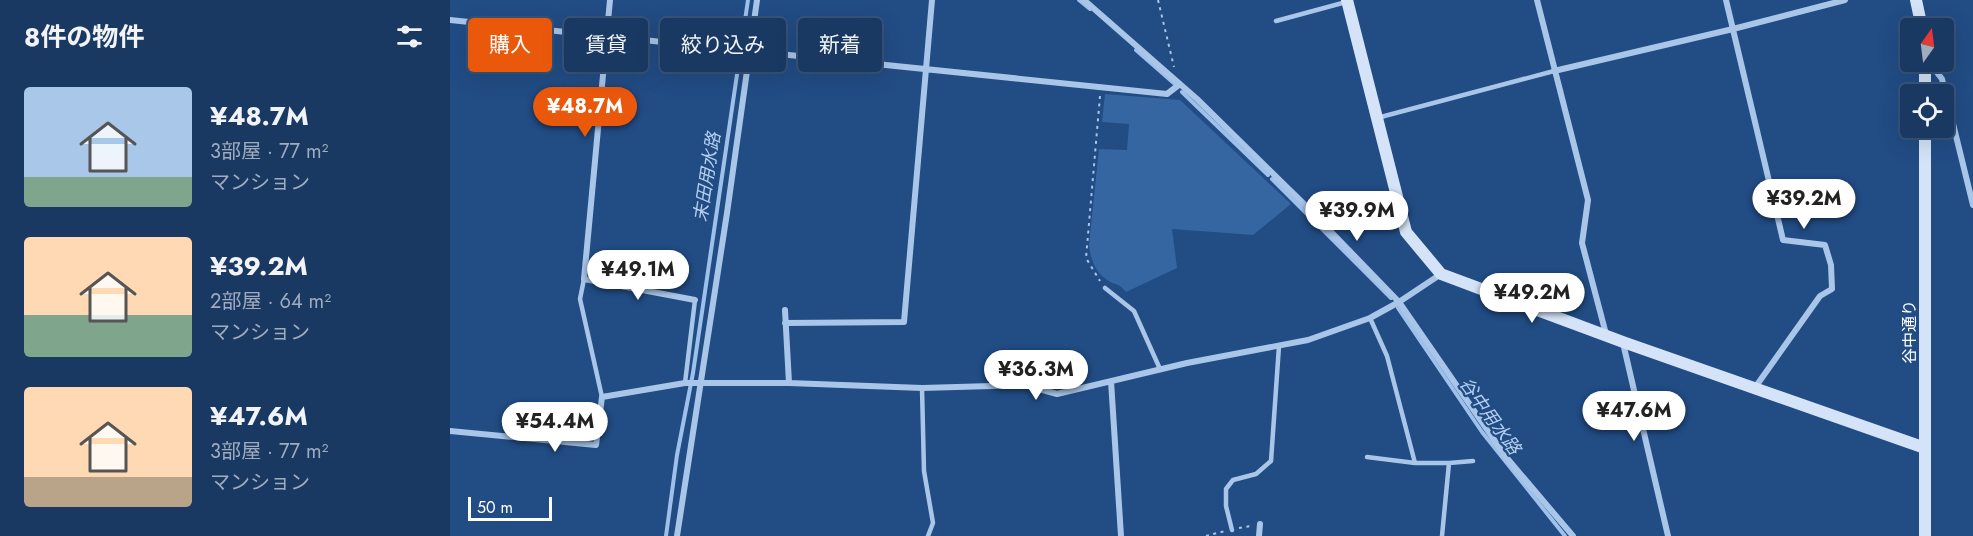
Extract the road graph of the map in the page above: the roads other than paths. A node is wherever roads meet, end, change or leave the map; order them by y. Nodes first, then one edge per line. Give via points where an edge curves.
1 (610, 0) edge
2 (757, 0) edge
3 (932, 0) edge
4 (1084, 0) edge
5 (1537, 0) edge
6 (1726, 0) edge
7 (1845, 0) edge
8 (1916, 0) edge
9 (1347, 1) edge
10 (608, 18) edge
11 (754, 18) edge
12 (1920, 18) edge
13 (450, 20) edge
14 (1276, 21) dead end
15 (1733, 29) junction
16 (564, 31) edge
17 (786, 55) edge
18 (926, 68) junction
19 (1554, 71) junction
20 (604, 72) edge
21 (746, 72) edge
22 (1936, 72) edge
23 (1180, 84) junction
24 (1376, 118) junction
25 (1925, 138) edge
26 (1973, 205) edge
27 (1441, 274) junction
28 (584, 279) junction
29 (1105, 288) road end
30 (695, 300) joint
31 (1399, 302) junction
32 (785, 310) dead end
33 (1370, 318) junction
34 (785, 323) junction
35 (1607, 336) junction
36 (1623, 342) junction
37 (1279, 346) junction
38 (1160, 369) junction
39 (1111, 381) junction
40 (685, 383) junction
41 (701, 383) junction
42 (789, 384) junction
43 (922, 388) junction
44 (1754, 389) junction
45 (602, 397) junction
46 (450, 430) edge
47 (1925, 448) junction
48 (1367, 457) dead end
49 (1473, 460) dead end
50 (1415, 463) junction
51 (1449, 463) junction
52 (1260, 524) dead end
53 (1232, 530) dead end
54 (677, 536) edge
55 (928, 536) edge
56 (1121, 536) edge
57 (1259, 536) edge
58 (1442, 536) edge
59 (1574, 536) edge
60 (1668, 536) edge
61 (1925, 536) edge

1 - 10 street
2 - 11 street
3 - 18 street
4 - 23 street
5 - 19 street
6 - 15 street
7 - 15 street
8 - 12 street
9 - 14 lane
9 - 24 street
13 - 16 street
15 - 19 street
15 - 44 street via 1783,240 1825,245 1831,265 1832,289 1820,296
17 - 18 street
18 - 23 street via 1167,94
18 - 34 street via 904,322
19 - 24 lane
19 - 35 street via 1588,200 1582,243
20 - 28 street
21 - 41 street
22 - 26 street via 1942,79
23 - 31 street
24 - 27 street via 1406,232
25 - 47 street, 谷中通り
27 - 31 street
27 - 35 street
28 - 30 street
28 - 45 lane via 580,299
29 - 38 lane via 1134,311
30 - 40 lane
31 - 33 street
31 - 59 street via 1506,457
32 - 34 street
33 - 37 street
33 - 50 lane via 1387,356
34 - 42 street
35 - 36 street
36 - 44 street
36 - 60 street
37 - 38 street
37 - 53 lane via 1271,461 1256,474 1233,480 1226,489
38 - 39 street
39 - 43 street via 1057,394 1025,385
39 - 56 street
40 - 41 street
40 - 45 street
41 - 42 street
41 - 54 street
42 - 43 street
43 - 55 lane via 924,471 933,523
44 - 47 street
45 - 46 street via 596,445
47 - 61 street, 谷中通り
48 - 50 lane
49 - 51 lane
50 - 51 lane
51 - 58 lane
52 - 57 street

